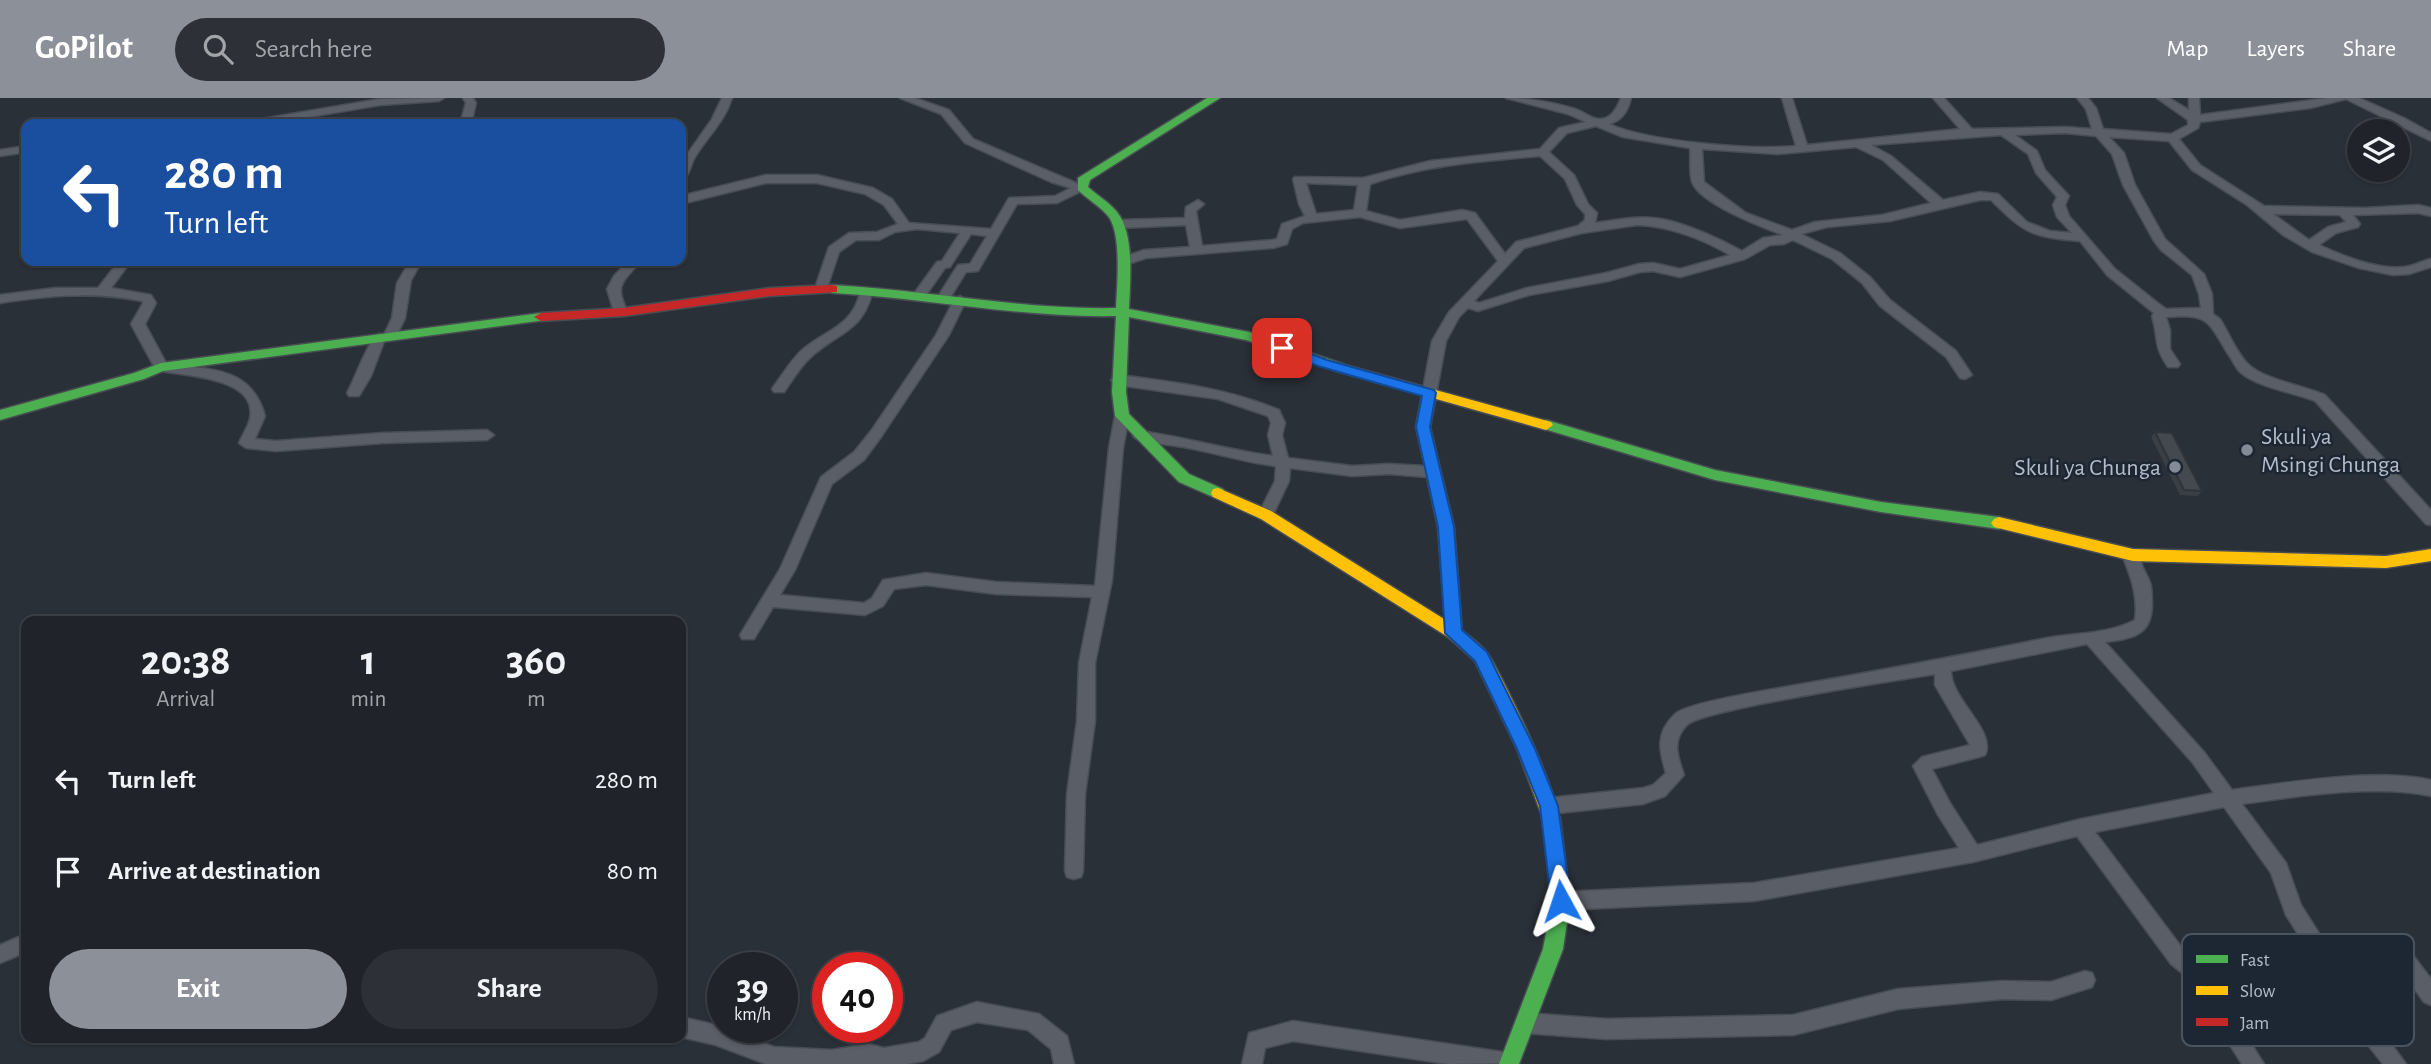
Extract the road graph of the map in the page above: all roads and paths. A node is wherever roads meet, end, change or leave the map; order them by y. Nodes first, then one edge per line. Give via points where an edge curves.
1 (366, 98) edge
2 (439, 98) edge
3 (468, 98) edge
4 (727, 98) edge
5 (905, 98) edge
6 (1215, 98) edge
7 (1511, 98) edge
8 (1626, 98) edge
9 (1787, 98) edge
10 (1938, 98) edge
11 (2082, 98) edge
12 (2162, 98) edge
13 (2194, 98) edge
14 (2341, 98) edge
15 (2350, 98) edge
16 (380, 102) junction
17 (279, 119) edge
18 (467, 119) edge
19 (2194, 119) junction
20 (1597, 122) junction
21 (2098, 131) junction
22 (1962, 133) junction
23 (2005, 133) junction
24 (2173, 138) junction
25 (2431, 138) edge
26 (1857, 143) junction
27 (1696, 145) junction
28 (1803, 149) junction
29 (21, 150) edge
30 (1544, 152) junction
31 (0, 153) edge
32 (686, 166) edge
33 (1364, 182) junction
34 (1082, 188) junction
35 (686, 199) edge
36 (1198, 204) dead end
37 (1942, 204) junction
38 (2263, 210) junction
39 (2344, 212) junction
40 (2431, 212) edge
41 (1360, 213) junction
42 (1312, 218) junction
43 (1191, 221) junction
44 (1119, 224) junction
45 (905, 225) junction
46 (1582, 229) junction
47 (968, 230) junction
48 (996, 233) junction
49 (1791, 234) junction
50 (2084, 238) junction
51 (2311, 245) junction
52 (1198, 251) junction
53 (1741, 256) junction
54 (1125, 261) junction
55 (1505, 263) junction
56 (2431, 263) edge
57 (121, 266) edge
58 (413, 266) edge
59 (630, 266) edge
60 (821, 288) junction
61 (103, 290) junction
62 (866, 293) junction
63 (919, 295) junction
64 (0, 299) edge
65 (952, 299) junction
66 (1466, 303) junction
67 (621, 312) junction
68 (1123, 312) junction
69 (2163, 313) junction
70 (2206, 315) junction
71 (384, 337) junction
72 (2172, 364) dead end
73 (161, 367) junction
74 (1965, 375) dead end
75 (1118, 380) junction
76 (779, 389) dead end
77 (354, 393) dead end
78 (1429, 393) junction
79 (0, 415) edge
80 (1122, 416) junction
81 (487, 435) dead end
82 (1140, 436) junction
83 (1282, 461) junction
84 (1431, 472) junction
85 (1266, 515) junction
86 (2431, 520) edge
87 (2133, 555) junction
88 (2431, 555) edge
89 (1102, 592) junction
90 (769, 601) junction
91 (1454, 633) junction
92 (748, 635) dead end
93 (2092, 638) junction
94 (1943, 666) junction
95 (2431, 788) edge
96 (2228, 798) junction
97 (1549, 806) junction
98 (2081, 827) junction
99 (1973, 854) junction
100 (1074, 871) dead end
101 (1561, 901) junction
102 (2309, 934) edge
103 (21, 945) edge
104 (0, 954) edge
105 (2182, 960) edge
106 (2414, 972) edge
107 (2085, 980) dead end
108 (2431, 995) edge
109 (1525, 1023) junction
110 (686, 1028) edge
111 (2242, 1046) edge
112 (2382, 1046) edge
113 (832, 1062) edge
114 (1064, 1064) edge
115 (1252, 1064) edge
116 (1509, 1064) edge
117 (2254, 1064) edge
118 (2396, 1064) edge

1 - 16 street
2 - 16 street
3 - 18 street
4 - 32 street
5 - 34 street via 945,112 969,141
6 - 34 street via 1084,178
7 - 20 street via 1571,111
8 - 20 street via 1614,120
9 - 28 street
10 - 22 street via 1967,130
11 - 21 street via 2091,108
12 - 19 street
13 - 19 street
14 - 19 street
15 - 25 street
16 - 17 street
19 - 24 street via 2194,126
20 - 27 street via 1623,134
20 - 30 street via 1563,130
21 - 23 street
21 - 24 street
21 - 70 street via 2115,148 2127,182 2158,240 2198,273 2209,306
22 - 23 street
22 - 26 street
23 - 50 street via 2034,153 2047,179 2063,195 2059,205 2063,217
24 - 38 street via 2188,158
26 - 28 street
26 - 37 street via 1887,158
27 - 28 street
27 - 49 street via 1698,182 1703,188 1742,216
29 - 31 street
30 - 33 street via 1481,156 1404,169
30 - 46 street via 1570,177 1591,213 1591,221
33 - 41 street
33 - 42 street via 1299,179
34 - 44 street
34 - 48 street via 1057,199 1013,201
35 - 45 street via 766,179 817,179 869,191 888,202
36 - 43 street via 1189,210
37 - 49 street
37 - 50 street via 1994,197 2022,225 2048,235
38 - 39 street
38 - 51 street via 2292,236
39 - 40 street
39 - 51 street via 2354,224 2332,230
41 - 42 street
41 - 55 street via 1400,224 1471,216
42 - 52 street via 1286,227 1283,241
43 - 44 street
43 - 52 street
44 - 54 street
45 - 47 street
45 - 60 street via 879,236 853,236 841,244 827,262
46 - 53 street via 1660,222
46 - 55 street via 1521,244
47 - 48 street
47 - 63 street
48 - 65 street via 974,268 962,268
49 - 53 street
49 - 74 street via 1830,251 1859,273 1885,303 1951,354
50 - 69 street via 2119,280
51 - 56 street via 2388,270 2408,271
52 - 54 street via 1144,254
53 - 66 street via 1679,273 1639,268 1478,307
54 - 68 street
55 - 66 street
57 - 61 street
58 - 71 street via 406,278 398,326
59 - 67 street via 615,282 612,297
60 - 62 street
60 - 67 street
61 - 64 street
61 - 73 street via 146,298 150,303 138,324
62 - 63 street
62 - 76 street via 863,305 839,334 807,354
63 - 65 street
65 - 68 street via 1076,313
65 - 90 street via 942,335 869,444 826,481
66 - 78 street via 1439,341
67 - 71 street via 518,319
68 - 75 street
68 - 78 street via 1249,335 1323,363
69 - 70 street
69 - 72 street via 2159,316 2163,349
70 - 86 street via 2215,321 2245,368 2265,381 2320,398
71 - 73 street
71 - 77 street
73 - 79 street
73 - 81 street via 228,377 244,388 253,398 258,416 246,443 276,446
75 - 80 street
75 - 83 street via 1204,391 1258,405 1274,413
78 - 84 street via 1423,427
78 - 87 street via 1715,475 1988,521
80 - 82 street
80 - 89 street
82 - 83 street
82 - 85 street via 1184,478
83 - 84 street via 1352,471
83 - 85 street via 1282,481
84 - 91 street via 1446,527
85 - 91 street
87 - 88 street via 2386,562
87 - 93 street via 2143,587 2142,623 2122,634
89 - 90 street via 981,587 920,577 889,584 881,600 857,611
89 - 100 street via 1087,663
90 - 92 street
91 - 97 street via 1481,657
93 - 94 street
93 - 96 street via 2198,757
94 - 97 street via 1730,703 1682,718 1667,748 1675,775 1659,791
94 - 99 street via 1943,685 1979,740 1979,750 1922,766
95 - 96 street via 2392,782
96 - 98 street
96 - 102 street via 2279,869 2293,909
97 - 101 street
98 - 99 street
98 - 105 street
99 - 101 street via 1754,892
101 - 109 street via 1553,949
103 - 104 street
106 - 108 street
107 - 109 street via 2051,991 2003,990 1898,999 1793,1025 1607,1029
109 - 116 street
110 - 113 street via 774,1057
111 - 117 street
112 - 118 street
113 - 114 street via 868,1054 884,1058 923,1051 932,1045 944,1023 977,1012 1032,1021 1060,1043
115 - 116 street via 1256,1040 1293,1031

